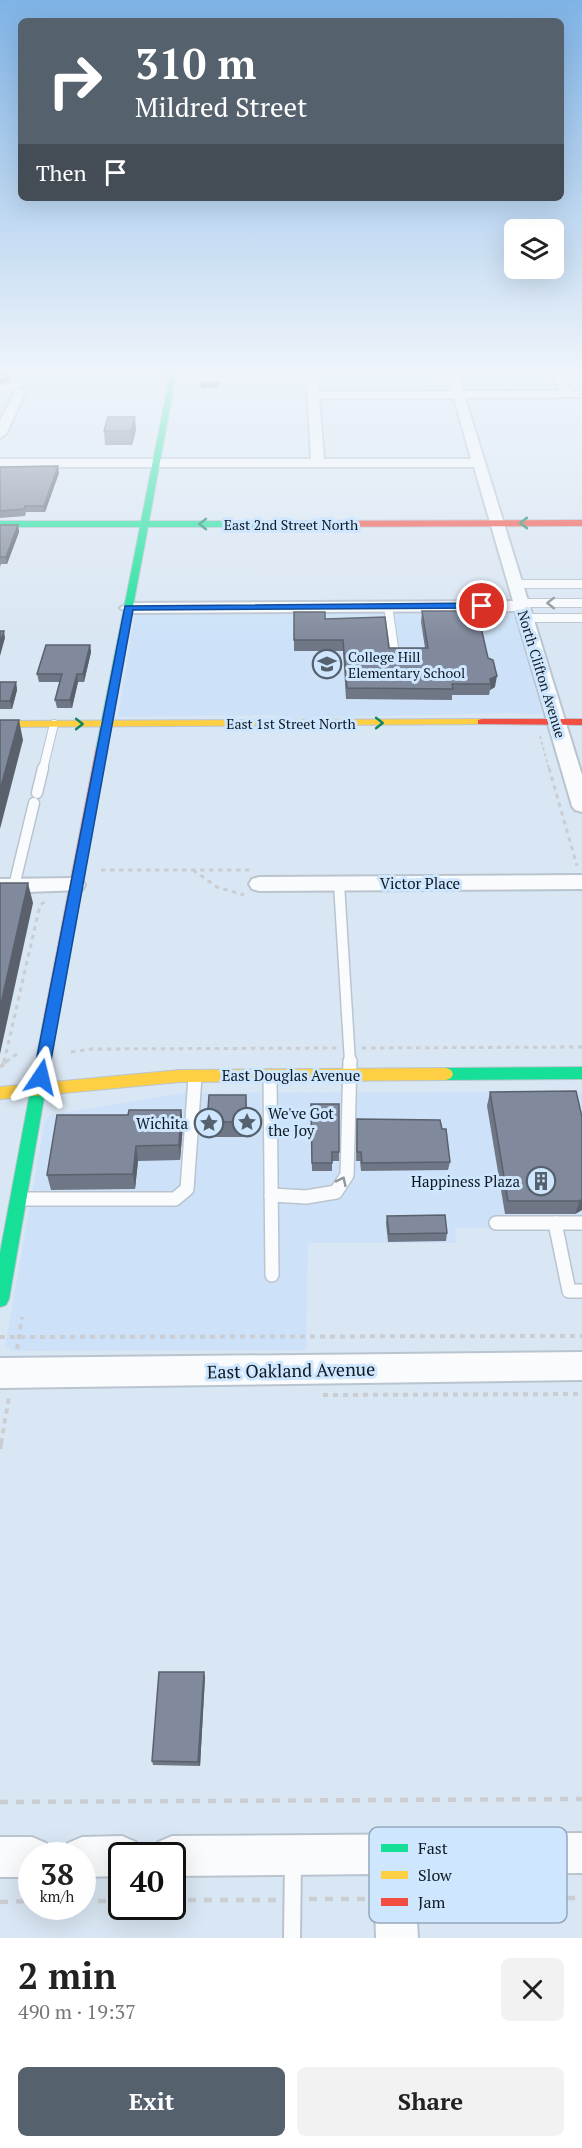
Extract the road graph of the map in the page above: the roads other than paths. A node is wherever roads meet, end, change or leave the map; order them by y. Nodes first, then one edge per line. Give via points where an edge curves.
1 (0, 463) edge
2 (155, 463) junction
3 (318, 463) joint
4 (480, 463) joint
5 (497, 523) junction
6 (582, 523) edge
7 (0, 524) edge
8 (145, 524) junction
9 (514, 584) junction
10 (582, 584) edge
11 (582, 603) edge
12 (388, 606) junction
13 (128, 608) junction
14 (521, 609) junction
15 (582, 618) edge
16 (395, 654) edge
17 (556, 722) junction
18 (582, 722) edge
19 (0, 724) edge
20 (54, 724) junction
21 (106, 724) junction
22 (582, 806) edge
23 (582, 882) edge
24 (259, 884) dead end
25 (339, 884) junction
26 (75, 885) junction
27 (7, 886) edge
28 (582, 1073) edge
29 (351, 1075) junction
30 (195, 1076) junction
31 (270, 1076) junction
32 (38, 1090) junction
33 (0, 1093) edge
34 (271, 1195) junction
35 (18, 1199) junction
36 (496, 1223) dead end
37 (555, 1223) junction
38 (582, 1223) edge
39 (272, 1275) dead end
40 (582, 1290) edge
41 (0, 1299) edge
42 (582, 1366) edge
43 (0, 1373) edge
44 (567, 1853) edge
45 (582, 1853) edge
46 (369, 1854) edge
47 (292, 1855) junction
48 (186, 1856) edge
49 (0, 1857) edge
50 (18, 1857) edge
51 (396, 1923) edge
52 (292, 1938) edge
53 (397, 1938) edge

1 - 2 street
2 - 3 street
2 - 8 street
3 - 4 street
4 - 5 street, North Clifton Avenue
6 -> 5 street, East 2nd Street North
5 -> 8 street, East 2nd Street North
5 - 9 street, North Clifton Avenue
7 - 8 street, East 2nd Street North
8 - 13 street
9 - 10 lane
9 - 14 street, North Clifton Avenue
11 -> 14 lane
12 - 13 street
12 - 14 street
12 - 16 lane
13 - 21 street
14 - 15 lane
14 - 17 street, North Clifton Avenue
17 - 18 street, East 1st Street North
21 -> 17 street, East 1st Street North
17 - 22 street, North Clifton Avenue
19 - 20 street, East 1st Street North
20 -> 21 street, East 1st Street North
20 - 27 lane via 36,798
21 - 26 street
23 - 25 street, Victor Place
24 - 25 street, Victor Place
25 - 29 lane
26 - 27 street
26 - 32 street
28 - 29 street, East Douglas Avenue
29 - 31 street, East Douglas Avenue
34 -> 29 lane via 306,1197 336,1192 347,1176
30 - 31 street, East Douglas Avenue
30 - 32 street, East Douglas Avenue
30 - 35 lane via 187,1189 175,1199
31 - 34 lane
32 - 33 street, East Douglas Avenue
32 - 35 street
34 - 39 lane
35 - 41 street
36 - 37 lane
37 - 38 lane
37 - 40 lane via 569,1291
42 - 43 street, East Oakland Avenue
44 - 45 street
46 - 47 street
47 - 48 street
47 - 52 lane
49 - 50 street
51 - 53 street

